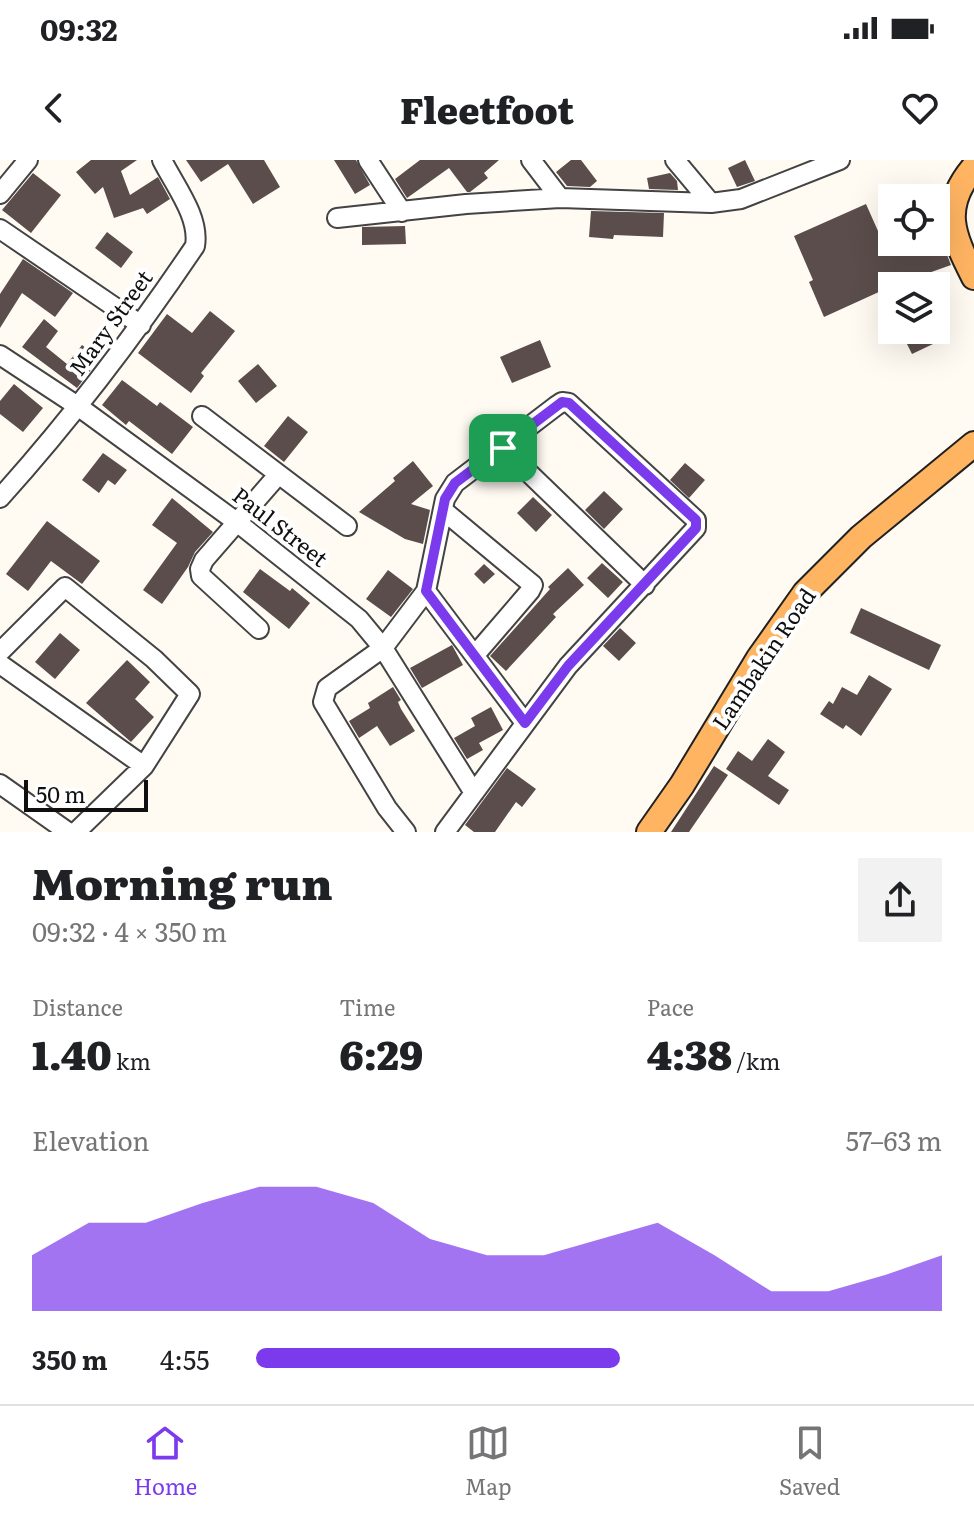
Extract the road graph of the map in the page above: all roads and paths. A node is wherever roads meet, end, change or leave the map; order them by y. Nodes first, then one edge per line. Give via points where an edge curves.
1 (28, 160) edge
2 (162, 160) edge
3 (368, 160) edge
4 (531, 160) edge
5 (675, 160) edge
6 (840, 160) edge
7 (974, 167) edge
8 (0, 194) edge
9 (560, 198) junction
10 (711, 203) junction
11 (402, 212) junction
12 (337, 218) dead end
13 (0, 229) edge
14 (974, 277) edge
15 (141, 325) junction
16 (0, 355) edge
17 (79, 407) junction
18 (202, 416) dead end
19 (974, 444) edge
20 (503, 448) junction
21 (278, 475) junction
22 (3, 487) edge
23 (444, 511) junction
24 (238, 523) junction
25 (347, 526) dead end
26 (645, 585) junction
27 (426, 591) junction
28 (259, 629) dead end
29 (383, 648) junction
30 (0, 652) edge
31 (475, 655) junction
32 (0, 664) edge
33 (525, 723) junction
34 (144, 766) junction
35 (0, 784) edge
36 (474, 793) junction
37 (68, 832) edge
38 (76, 832) edge
39 (406, 832) edge
40 (445, 832) edge
41 (649, 832) edge

1 - 8 street
2 - 15 street, Mary Street via 197,233 195,246
3 - 11 street
4 - 9 street
5 - 10 street
6 - 10 street via 741,199
7 - 14 main road via 951,209 958,244
9 - 10 street
9 - 11 street
11 - 12 street
13 - 15 street
15 - 17 street, Mary Street
16 - 17 street, Paul Street
17 - 22 street, Mary Street
17 - 24 street, Paul Street
18 - 21 street
19 - 41 main road, Lambakin Road via 861,537 805,593
20 - 23 street via 455,483
20 - 26 street
20 - 26 street via 562,402 569,403 696,520 696,528
21 - 24 street
21 - 25 street
23 - 27 street
23 - 31 street via 533,585
24 - 28 street via 204,560 201,576
24 - 29 street, Paul Street via 359,619
26 - 33 street via 568,666
27 - 29 street
27 - 31 street
29 - 36 street, Paul Street
29 - 39 street via 327,688 323,702
30 - 34 street via 65,587 190,694
31 - 33 street
32 - 34 street
33 - 36 street
34 - 38 street
35 - 37 street
36 - 40 street

